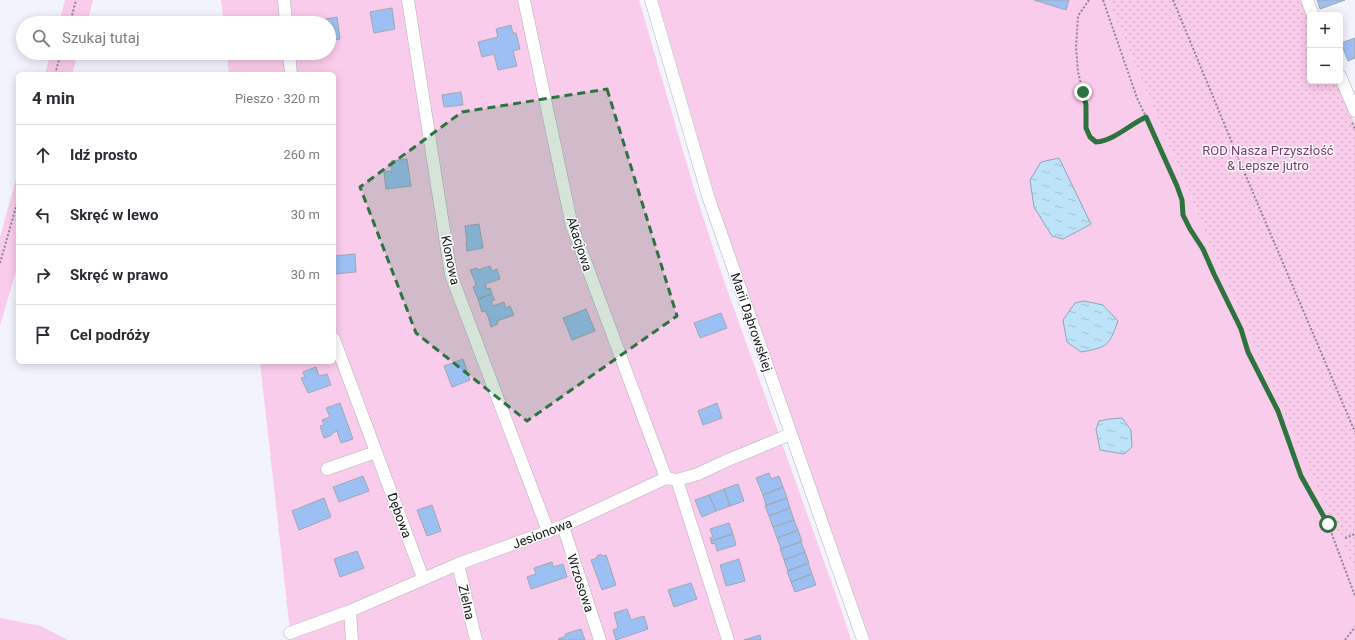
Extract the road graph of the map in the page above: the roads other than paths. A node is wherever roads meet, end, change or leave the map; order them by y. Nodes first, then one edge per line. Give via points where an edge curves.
1 (284, 0) edge
2 (408, 0) edge
3 (524, 0) edge
4 (651, 0) edge
5 (1307, 0) edge
6 (1312, 12) edge
7 (285, 16) edge
8 (290, 60) edge
9 (291, 72) edge
10 (1343, 83) edge
11 (1355, 111) edge
12 (336, 344) edge
13 (792, 434) junction
14 (376, 452) junction
15 (327, 468) dead end
16 (672, 479) junction
17 (562, 526) junction
18 (548, 531) junction
19 (458, 564) junction
20 (423, 578) junction
21 (350, 611) junction
22 (290, 633) dead end
23 (352, 640) edge
24 (476, 640) edge
25 (600, 640) edge
26 (728, 640) edge
27 (863, 640) edge

1 - 7 street
2 - 18 street, Klonowa via 451,275
3 - 16 street, Akacjowa via 572,226
4 - 13 street, Marii Dąbrowskiej via 708,196
5 - 6 street
8 - 9 street
10 - 11 street
12 - 14 street, Dębowa
13 - 16 street, Jesionowa via 698,474
13 - 27 street, Marii Dąbrowskiej
14 - 15 street
14 - 20 street, Dębowa
16 - 17 street, Jesionowa
16 - 26 street, Akacjowa
17 - 18 street, Jesionowa
17 - 25 street, Wrzosowa
18 - 19 street, Jesionowa
19 - 20 street, Jesionowa
19 - 24 street, Zielna
20 - 21 street, Jesionowa
21 - 22 street, Jesionowa
21 - 23 street

